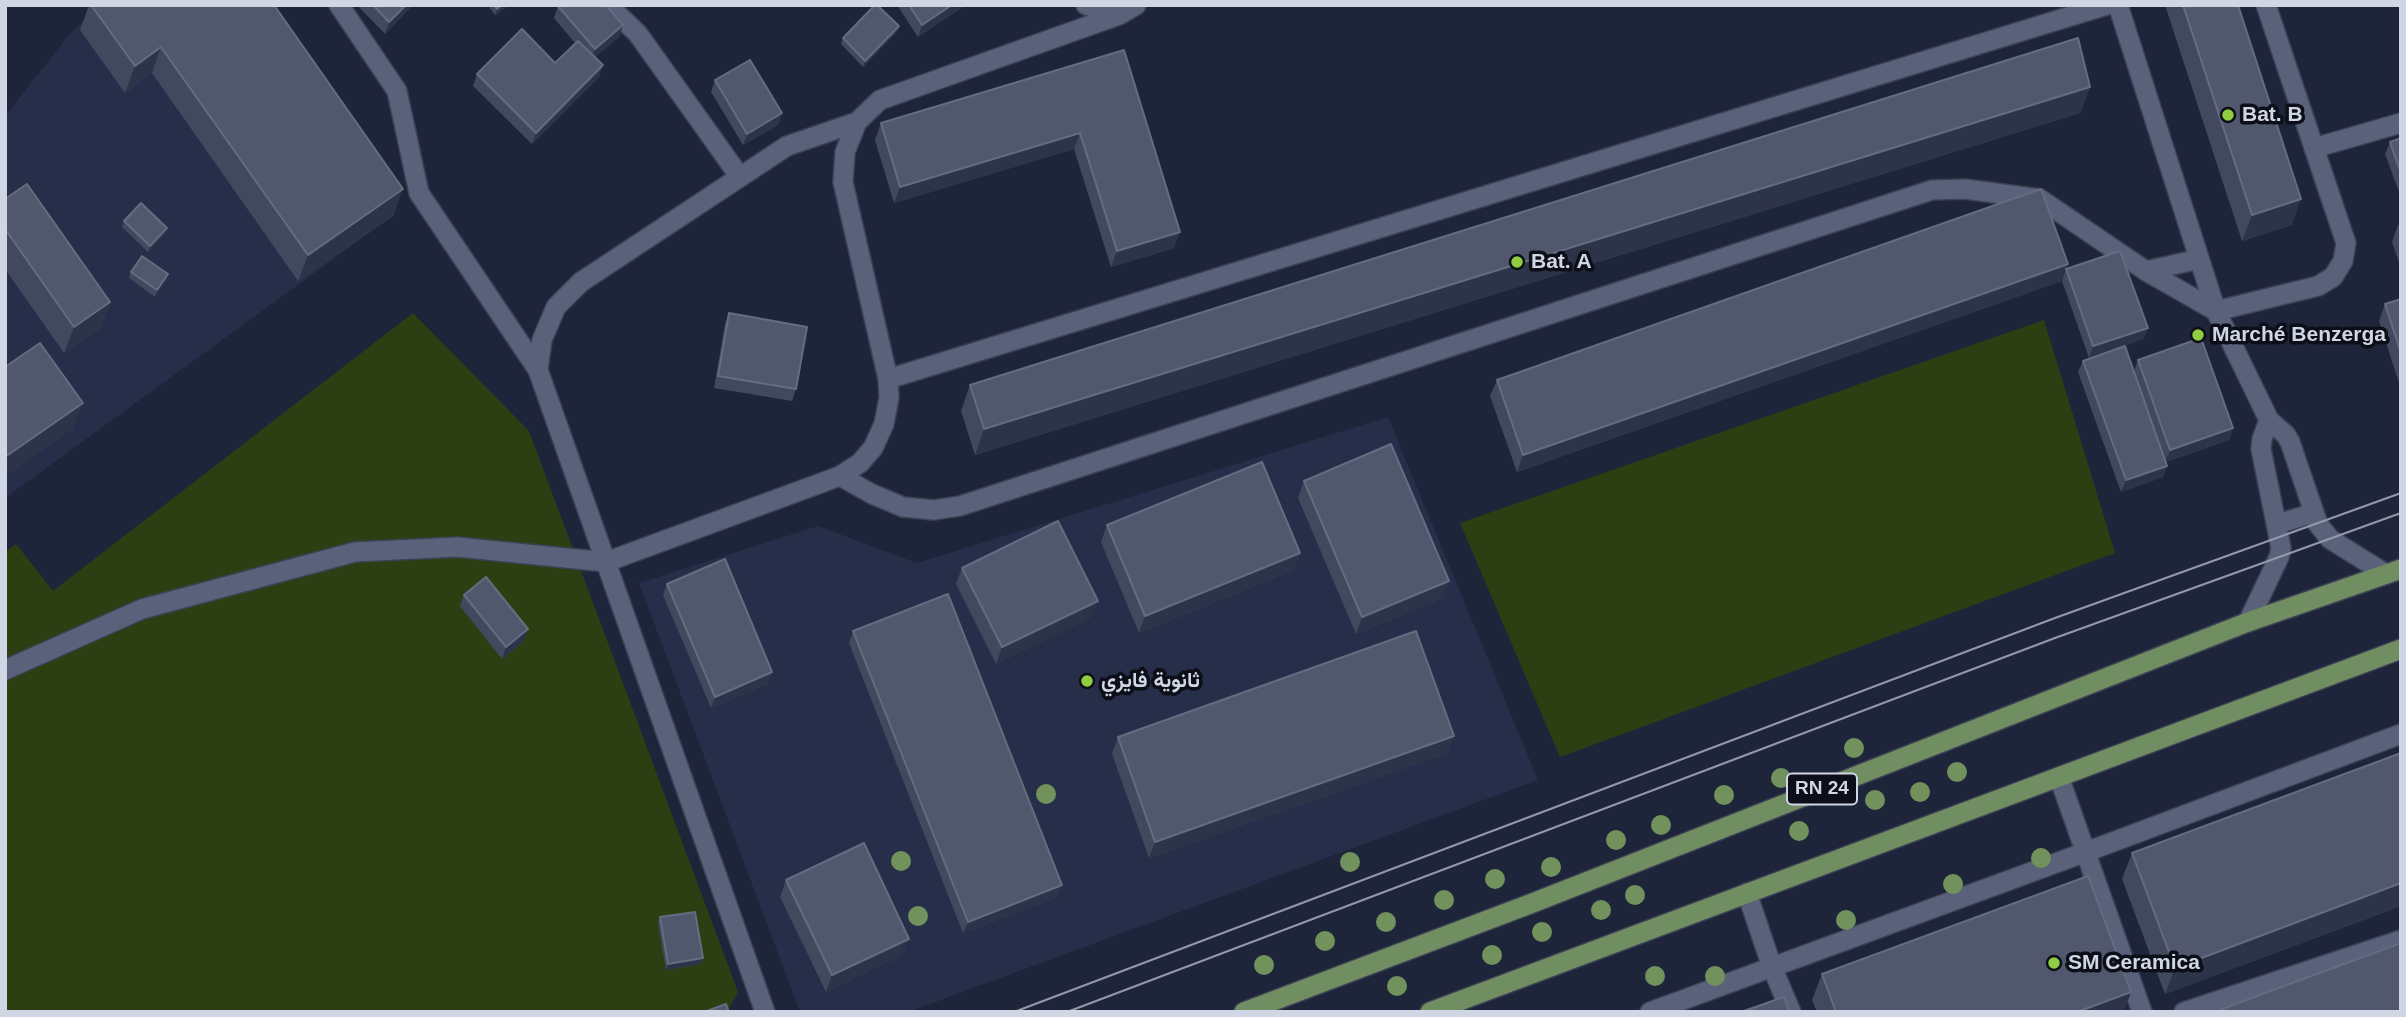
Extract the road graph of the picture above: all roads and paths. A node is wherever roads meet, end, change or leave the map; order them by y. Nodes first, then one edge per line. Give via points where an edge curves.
1 (339, 5) edge
2 (608, 5) edge
3 (1086, 5) edge
4 (2107, 5) edge
5 (2118, 5) edge
6 (2266, 5) edge
7 (1127, 10) edge
8 (857, 122) junction
9 (2401, 123) edge
10 (2314, 148) junction
11 (740, 177) junction
12 (2199, 259) junction
13 (2146, 271) junction
14 (2216, 311) junction
15 (538, 370) junction
16 (888, 379) junction
17 (2269, 420) junction
18 (840, 476) junction
19 (2314, 513) junction
20 (2277, 524) junction
21 (606, 562) junction
22 (2393, 572) edge
23 (2248, 622) junction
24 (2401, 649) edge
25 (5, 670) edge
26 (2401, 734) edge
27 (2059, 777) junction
28 (2086, 852) junction
29 (1747, 893) junction
30 (2401, 940) edge
31 (1772, 967) junction
32 (765, 1012) edge
33 (1244, 1012) edge
34 (1430, 1012) edge
35 (1650, 1012) edge
36 (1791, 1012) edge
37 (2142, 1012) edge
38 (2184, 1012) edge

1 - 15 street via 397,91 419,193
2 - 11 street via 638,34
3 - 7 street
4 - 16 street
5 - 12 street
6 - 10 street
7 - 8 street via 880,100
8 - 11 street via 787,146
8 - 16 street via 845,152 843,182
9 - 10 street
10 - 14 street via 2346,243 2343,261 2333,277 2318,286
11 - 15 street via 581,282 556,307 542,340
12 - 13 street
12 - 14 street
13 - 14 street
13 - 18 street via 2040,199 1965,188 1932,190 960,506 934,510 903,507
14 - 17 street
15 - 21 street
16 - 18 street via 884,424 873,448
17 - 19 street via 2290,442
17 - 20 street via 2261,449
18 - 21 street
19 - 20 street
19 - 22 street via 2330,539
20 - 23 street via 2279,557
21 - 25 street via 457,547 355,552 142,609
21 - 32 street
22 - 23 main road, RN 24
23 - 33 main road, RN 24
24 - 27 main road
26 - 28 street
27 - 28 street
27 - 29 main road
28 - 31 street
28 - 37 street
29 - 31 street
29 - 34 main road
30 - 38 street
31 - 35 street
31 - 36 street

